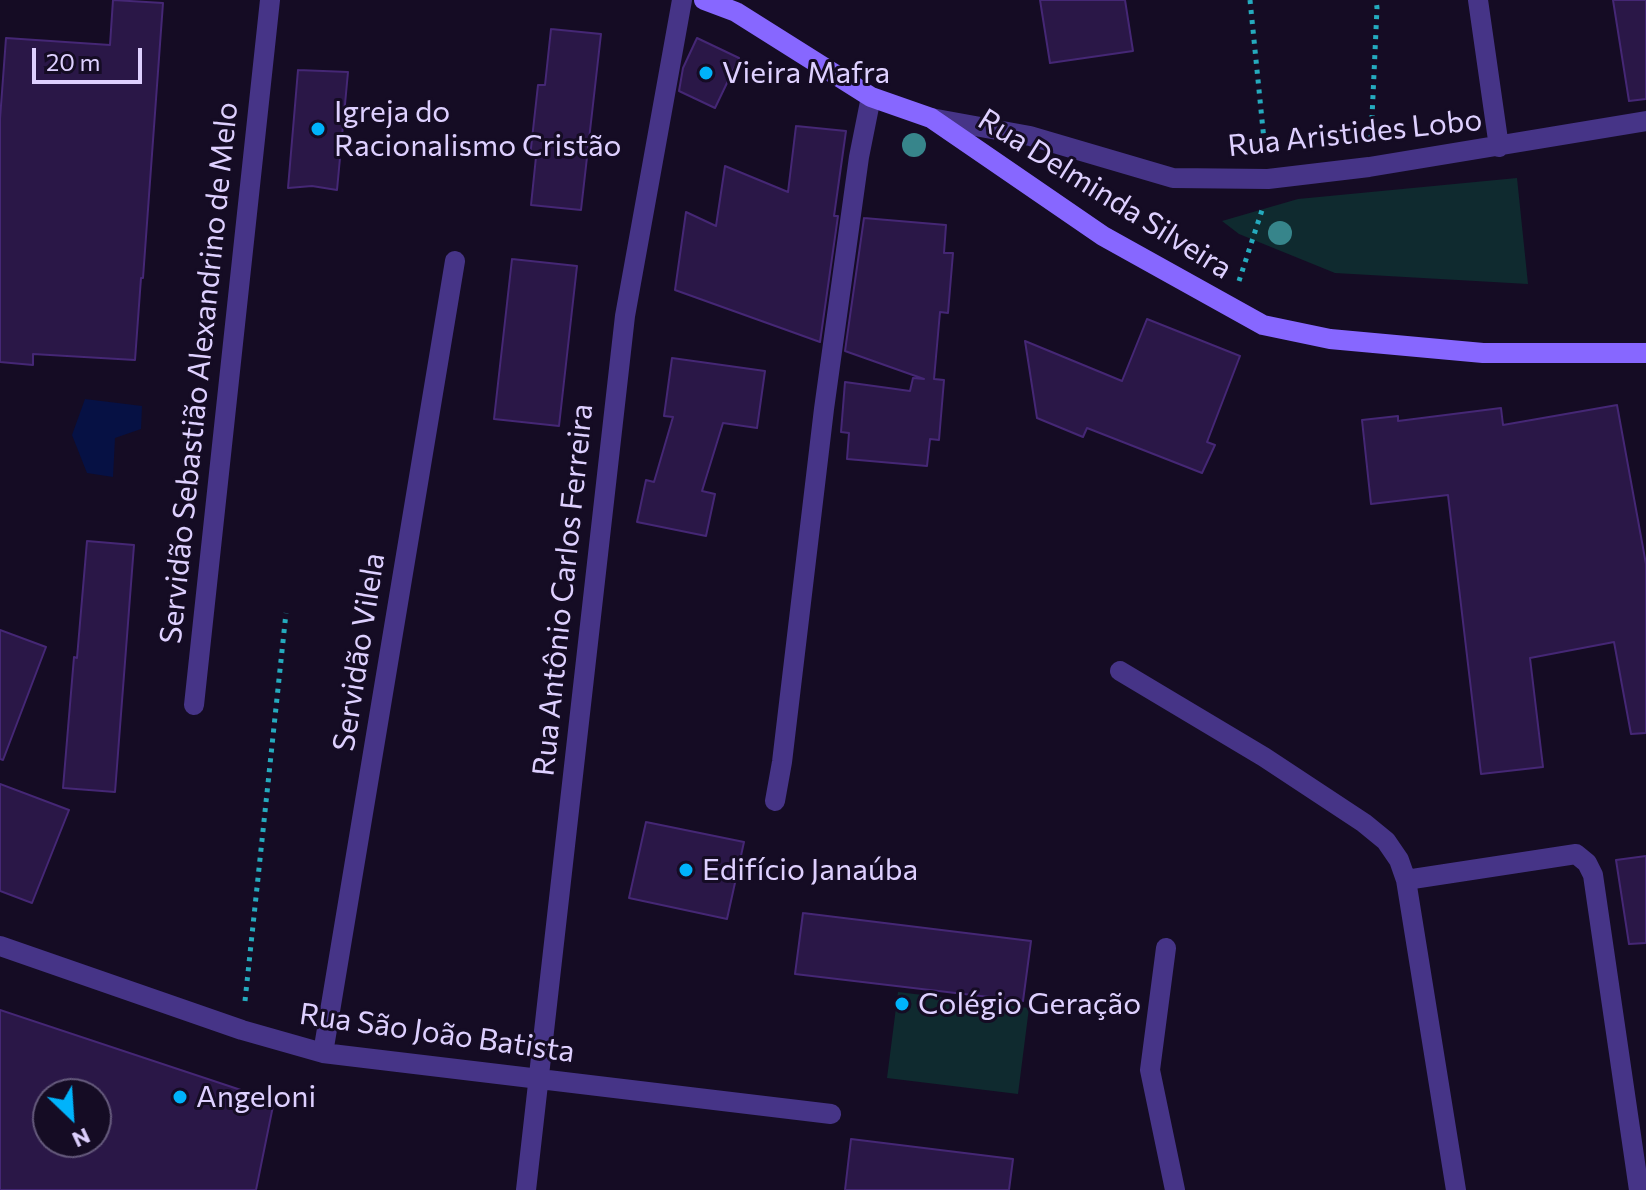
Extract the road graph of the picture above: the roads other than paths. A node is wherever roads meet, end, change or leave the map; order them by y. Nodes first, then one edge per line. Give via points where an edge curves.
1 (270, 0) edge
2 (682, 0) edge
3 (704, 0) edge
4 (1478, 0) edge
5 (871, 97) junction
6 (931, 118) junction
7 (1646, 121) edge
8 (1499, 147) junction
9 (455, 261) dead end
10 (1646, 353) edge
11 (1120, 671) dead end
12 (194, 705) dead end
13 (775, 801) dead end
14 (1406, 880) junction
15 (0, 946) edge
16 (1166, 948) dead end
17 (323, 1053) junction
18 (539, 1078) junction
19 (831, 1114) dead end
20 (526, 1190) edge
21 (1175, 1190) edge
22 (1456, 1190) edge
23 (1639, 1190) edge

1 - 12 street, Servidão Sebastião Alexandrino de Melo
2 - 18 street, Rua Antônio Carlos Ferreira via 625,316
3 - 5 main road, Rua Delminda Silveira via 736,12
4 - 8 street
5 - 6 main road, Rua Delminda Silveira
5 - 13 street via 824,409
6 - 8 street, Rua Aristides Lobo via 1030,136 1173,178 1270,178
6 - 10 main road, Rua Delminda Silveira via 1103,236 1263,325 1330,339 1483,353
7 - 8 street, Rua Aristides Lobo
9 - 17 street, Servidão Vilela
11 - 14 street via 1364,823 1386,841
14 - 22 street
14 - 23 street via 1576,854 1587,863 1593,875
15 - 17 street, Rua São João Batista
16 - 21 street via 1150,1070
17 - 18 street, Rua São João Batista
18 - 19 street, Rua São João Batista
18 - 20 street, Rua Antônio Carlos Ferreira

